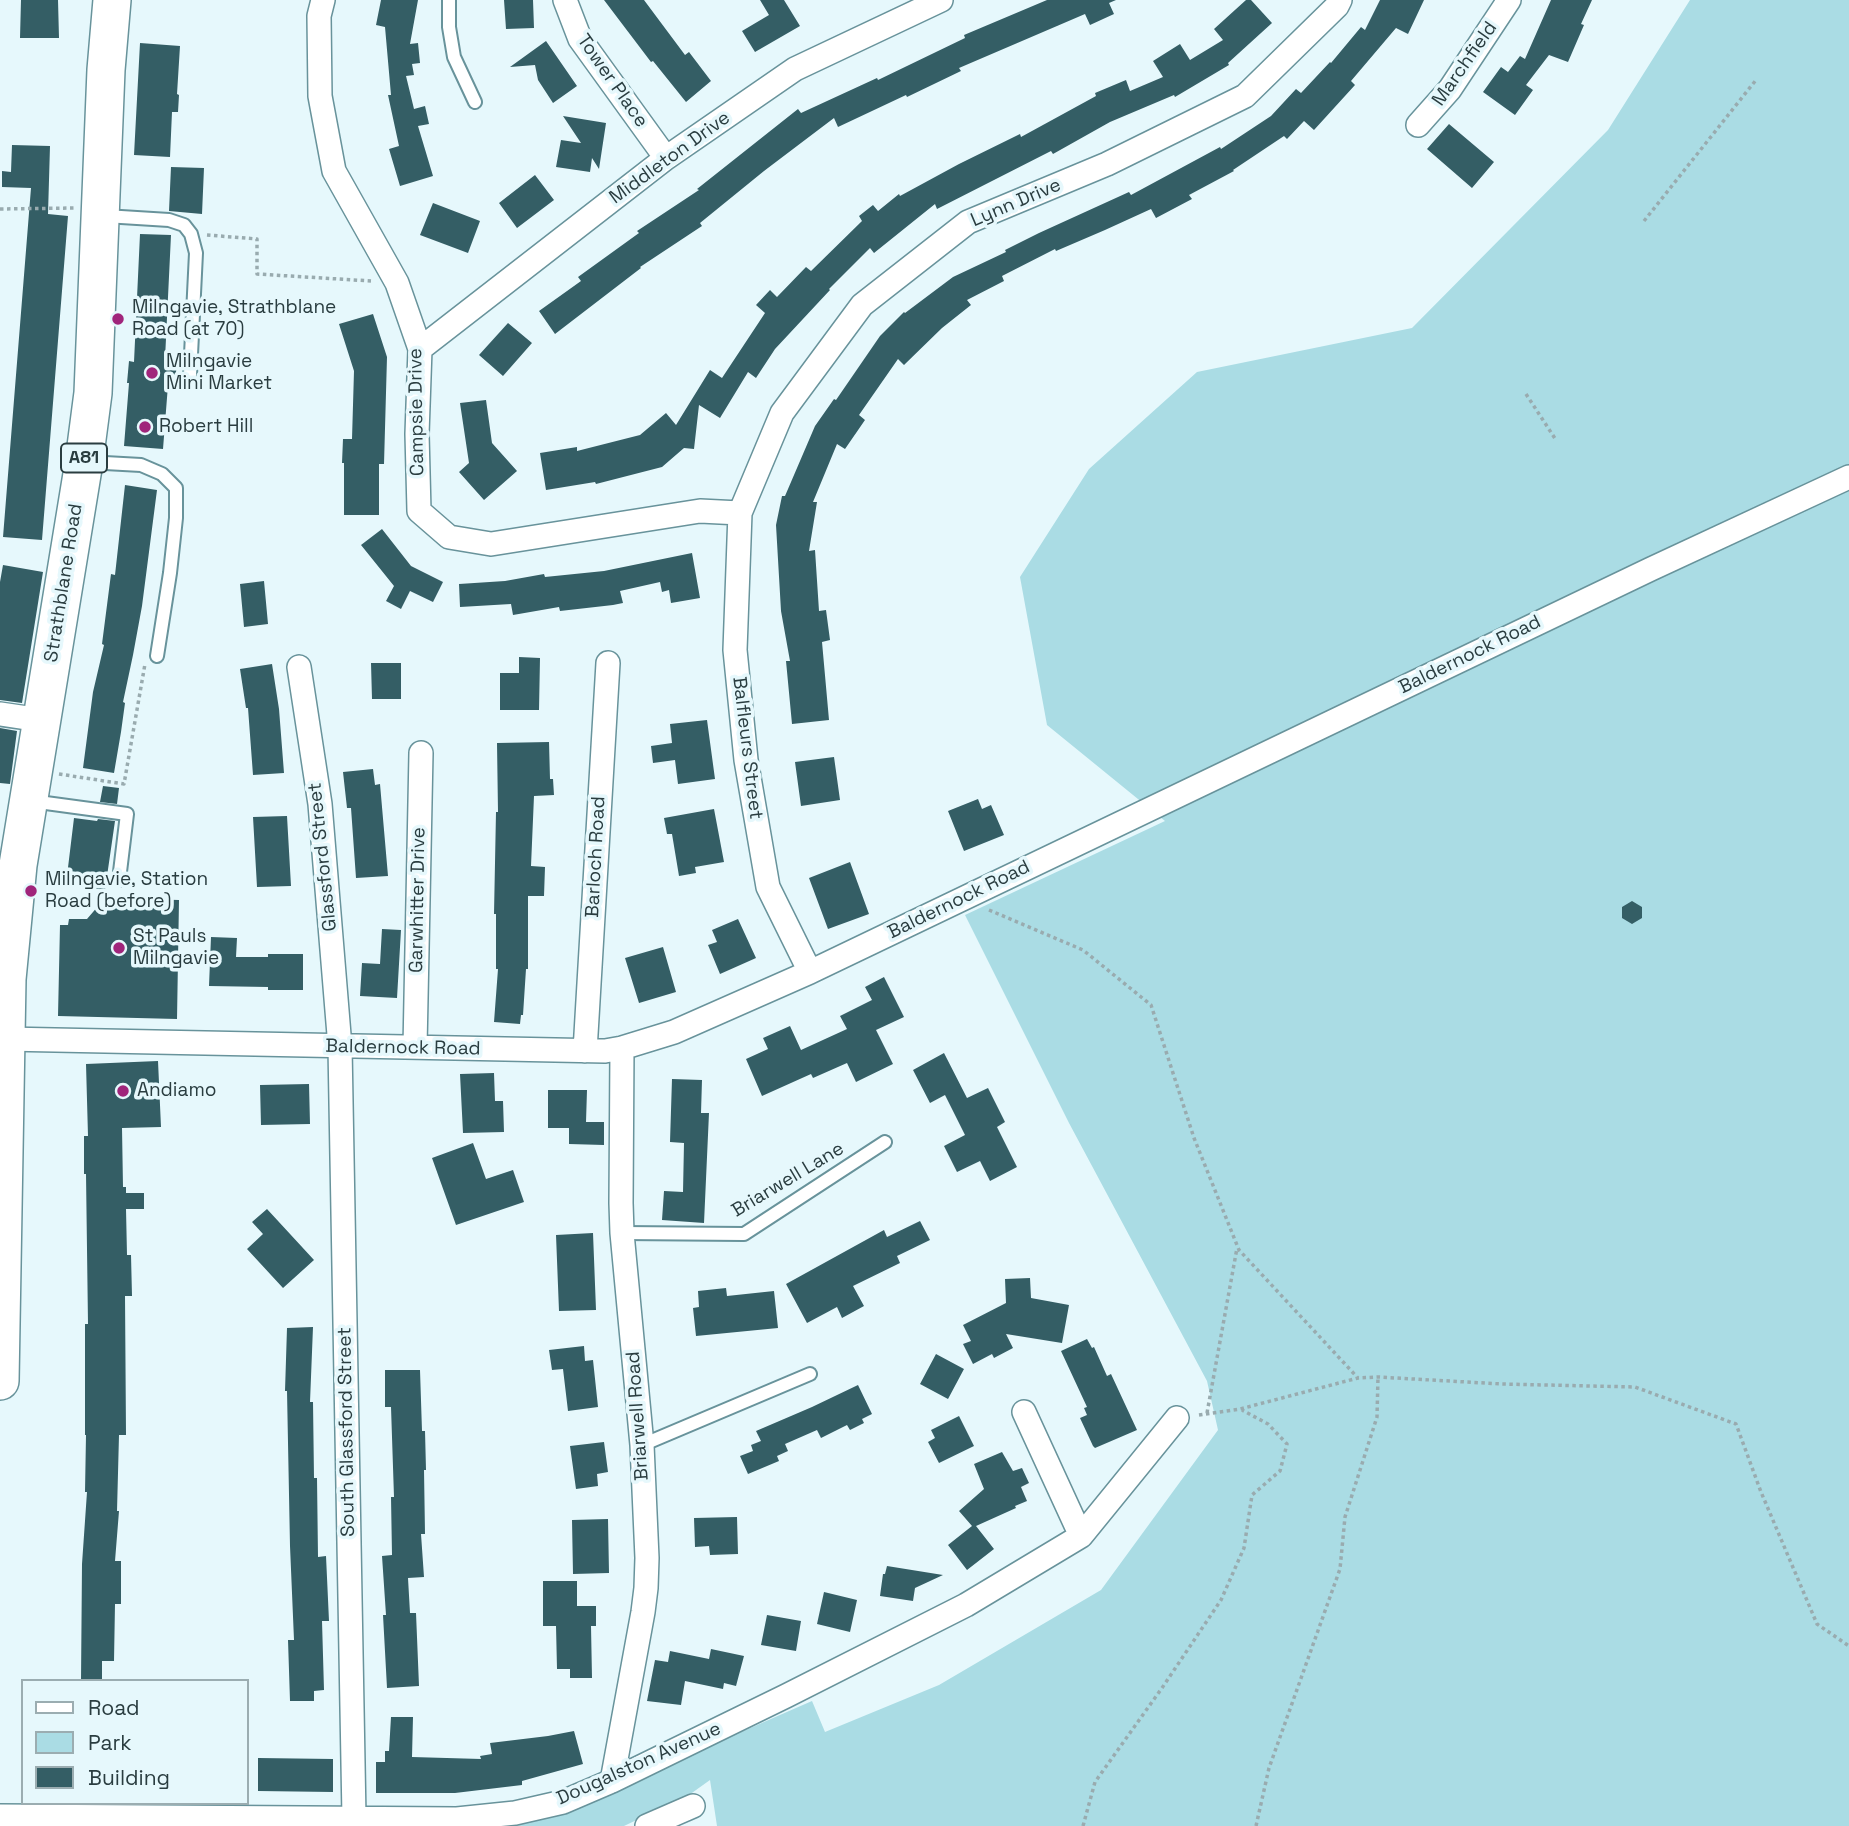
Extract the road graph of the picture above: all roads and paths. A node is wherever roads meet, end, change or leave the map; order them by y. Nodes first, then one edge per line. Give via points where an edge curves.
1 (112, 0) edge
2 (323, 0) edge
3 (449, 0) edge
4 (565, 0) edge
5 (941, 0) edge
6 (1340, 0) edge
7 (1509, 0) edge
8 (1756, 80) dead end
9 (475, 102) dead end
10 (1418, 125) dead end
11 (666, 158) junction
12 (0, 209) edge
13 (101, 212) junction
14 (1644, 220) dead end
15 (191, 234) junction
16 (374, 282) dead end
17 (420, 349) junction
18 (190, 375) dead end
19 (1526, 394) dead end
20 (1556, 440) dead end
21 (84, 462) junction
22 (1849, 477) edge
23 (740, 513) junction
24 (157, 656) joint
25 (608, 663) dead end
26 (299, 667) dead end
27 (0, 714) edge
28 (41, 720) junction
29 (421, 753) dead end
30 (24, 809) junction
31 (119, 880) dead end
32 (961, 898) junction
33 (810, 972) junction
34 (5, 1039) junction
35 (340, 1047) junction
36 (415, 1047) junction
37 (622, 1048) junction
38 (585, 1051) junction
39 (885, 1143) dead end
40 (2, 1203) edge
41 (622, 1233) junction
42 (1237, 1246) junction
43 (810, 1374) dead end
44 (1378, 1377) junction
45 (1358, 1378) junction
46 (0, 1381) edge
47 (1240, 1409) junction
48 (1024, 1412) dead end
49 (1207, 1414) junction
50 (1177, 1419) joint
51 (642, 1446) junction
52 (1081, 1536) junction
53 (1849, 1646) edge
54 (612, 1781) junction
55 (693, 1807) dead end
56 (0, 1816) edge
57 (354, 1818) junction
58 (663, 1823) edge
59 (1083, 1826) edge
60 (1256, 1826) edge

1 - 13 main road, Strathblane Road / A81
2 - 17 street, Campsie Drive via 320,96 334,171 397,284
3 - 9 lane via 454,57
4 - 11 street, Tower Place via 580,39
5 - 11 street, Middleton Drive via 794,69
6 - 23 street, Lynn Drive via 1245,96 1107,164 968,222 862,304 782,413
7 - 10 street, Marchfield via 1450,89
8 - 14 path
11 - 17 street, Middleton Drive
12 - 13 path
13 - 15 lane via 169,220 184,225
13 - 21 main road, Strathblane Road / A81 via 93,393
15 - 16 path via 257,239 257,274
15 - 18 lane via 196,253
17 - 23 street, Campsie Drive via 419,511 449,537 491,544 700,511
19 - 20 path
21 - 24 lane via 141,465 162,474 176,488 170,573
21 - 28 main road, Strathblane Road / A81
22 - 32 street, Baldernock Road
23 - 33 street, Balfleurs Street via 735,650 746,760 768,887
24 - 30 path via 143,664 124,784
25 - 38 street, Barloch Road
26 - 35 street, Glassford Street via 320,804
27 - 28 street
28 - 30 main road, Strathblane Road / A81
29 - 36 street, Garwhitter Drive
30 - 31 lane via 127,814
30 - 34 main road, Strathblane Road / A81
32 - 33 street, Baldernock Road
32 - 42 path via 1083,950 1151,1005 1194,1138
33 - 37 street, Baldernock Road via 674,1032
34 - 35 street, Baldernock Road
34 - 40 main road, A81
35 - 36 street, Baldernock Road
35 - 57 street, South Glassford Street
36 - 38 street, Baldernock Road
37 - 38 street, Baldernock Road
37 - 41 street, Briarwell Road
39 - 41 lane, Briarwell Lane via 744,1234
40 - 46 main road, A81
41 - 51 street, Briarwell Road
42 - 45 path
42 - 49 path
43 - 51 lane
44 - 45 path
44 - 53 path via 1636,1387 1736,1424 1817,1623
44 - 60 path via 1377,1418 1345,1517 1340,1569 1269,1768
45 - 47 path
47 - 49 path
47 - 59 path via 1268,1424 1287,1444 1280,1471 1252,1494 1244,1548 1222,1600 1095,1782
48 - 52 street
49 - 50 path
50 - 52 street, Dougalston Avenue
51 - 54 street, Briarwell Road via 646,1588
52 - 54 street, Dougalston Avenue via 967,1605
54 - 57 street, Dougalston Avenue via 563,1802 515,1813 457,1819
55 - 58 street
56 - 57 street, Dougalston Avenue

